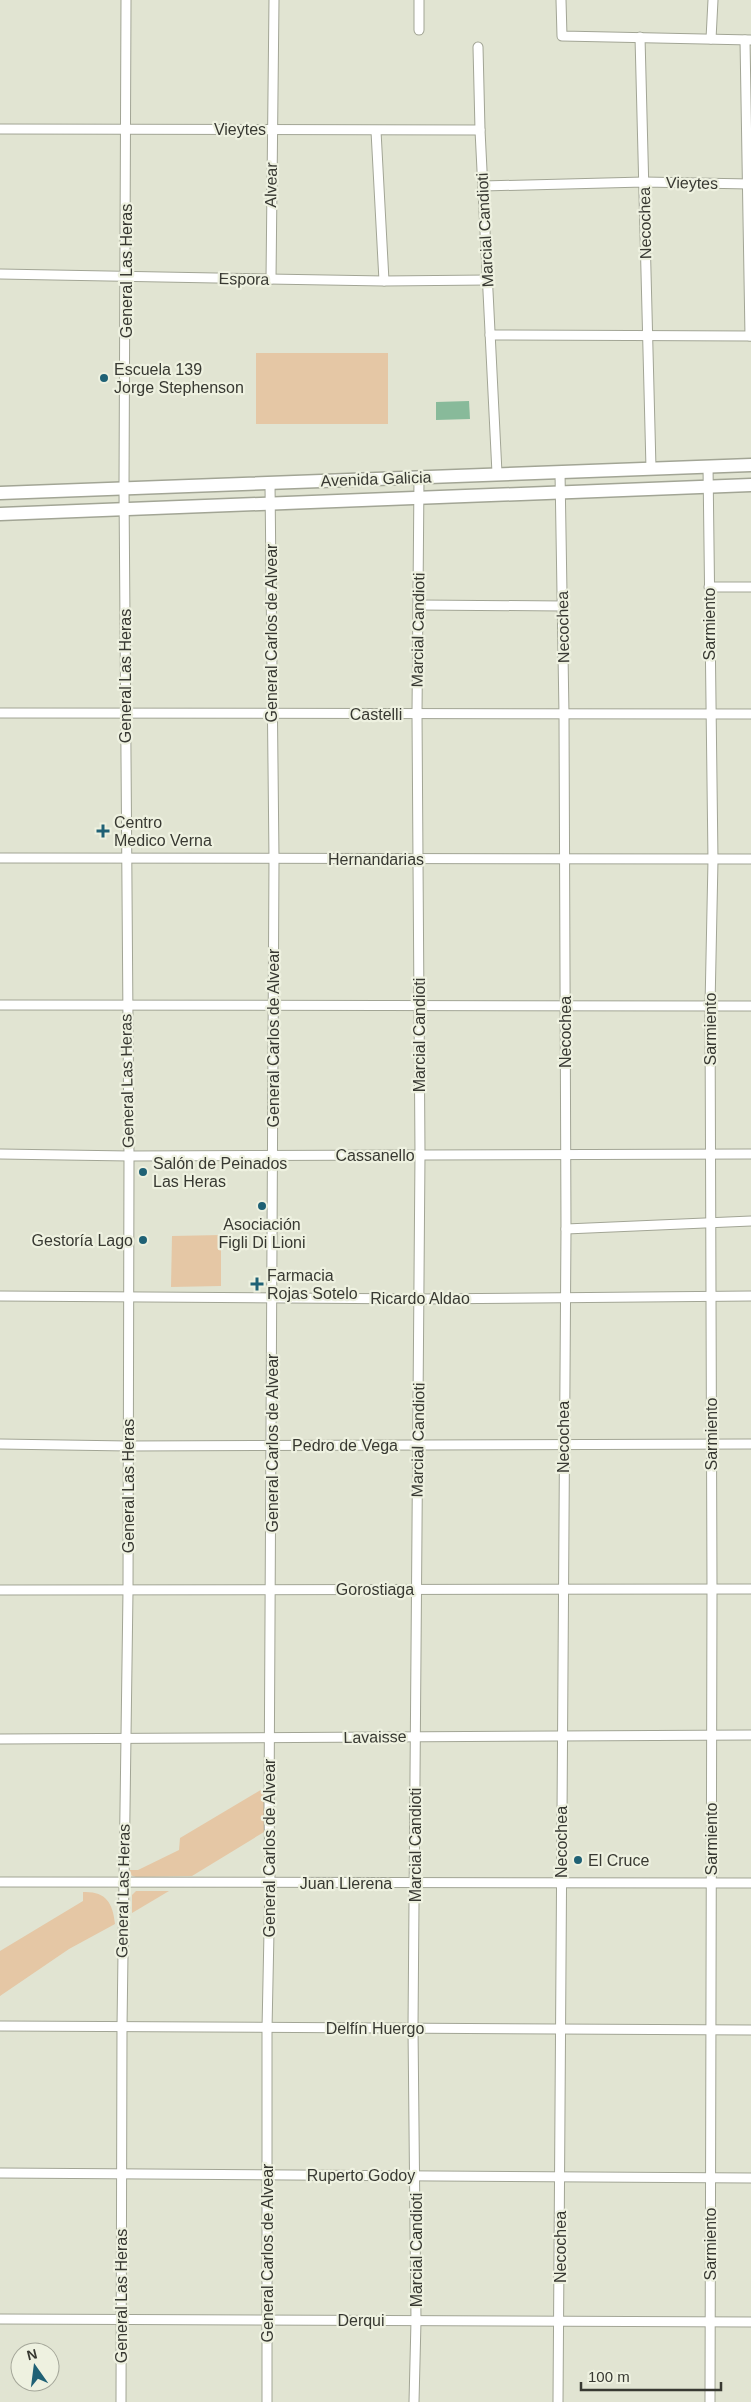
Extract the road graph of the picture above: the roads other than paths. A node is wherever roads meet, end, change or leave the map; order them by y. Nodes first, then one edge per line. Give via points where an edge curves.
1 (126, 0) edge
2 (274, 0) edge
3 (419, 0) edge
4 (561, 0) edge
5 (713, 0) edge
6 (419, 30) dead end
7 (640, 37) junction
8 (711, 39) junction
9 (748, 40) edge
10 (478, 47) dead end
11 (0, 129) edge
12 (126, 129) junction
13 (272, 130) junction
14 (480, 130) junction
15 (376, 131) junction
16 (644, 182) junction
17 (749, 184) edge
18 (483, 186) junction
19 (0, 274) edge
20 (126, 276) junction
21 (271, 280) junction
22 (488, 280) junction
23 (384, 282) junction
24 (490, 335) junction
25 (648, 335) junction
26 (750, 336) edge
27 (751, 464) edge
28 (708, 466) junction
29 (651, 468) junction
30 (560, 472) junction
31 (497, 473) junction
32 (419, 478) junction
33 (270, 484) junction
34 (751, 485) edge
35 (708, 487) junction
36 (124, 489) junction
37 (561, 493) junction
38 (0, 494) edge
39 (420, 499) junction
40 (270, 503) junction
41 (124, 508) junction
42 (0, 514) edge
43 (709, 587) junction
44 (751, 587) edge
45 (419, 605) junction
46 (563, 606) junction
47 (0, 713) edge
48 (124, 713) junction
49 (710, 713) junction
50 (272, 714) junction
51 (417, 714) junction
52 (564, 714) junction
53 (751, 714) edge
54 (0, 858) edge
55 (126, 858) junction
56 (274, 859) junction
57 (419, 859) junction
58 (564, 859) junction
59 (713, 860) junction
60 (751, 860) edge
61 (0, 1006) edge
62 (126, 1006) junction
63 (273, 1006) junction
64 (419, 1006) junction
65 (565, 1006) junction
66 (710, 1006) junction
67 (751, 1006) edge
68 (0, 1154) edge
69 (420, 1154) junction
70 (565, 1154) junction
71 (710, 1154) junction
72 (751, 1154) edge
73 (129, 1156) junction
74 (273, 1156) junction
75 (710, 1221) junction
76 (751, 1221) edge
77 (566, 1229) junction
78 (0, 1296) edge
79 (564, 1296) junction
80 (711, 1296) junction
81 (751, 1296) edge
82 (272, 1297) junction
83 (128, 1298) junction
84 (419, 1298) junction
85 (0, 1444) edge
86 (711, 1444) junction
87 (751, 1444) edge
88 (419, 1445) junction
89 (563, 1445) junction
90 (128, 1446) junction
91 (272, 1446) junction
92 (562, 1589) junction
93 (712, 1589) junction
94 (751, 1589) edge
95 (0, 1590) edge
96 (271, 1590) junction
97 (416, 1590) junction
98 (128, 1591) junction
99 (561, 1735) junction
100 (712, 1735) junction
101 (751, 1735) edge
102 (415, 1736) junction
103 (270, 1738) junction
104 (0, 1739) edge
105 (125, 1740) junction
106 (0, 1882) edge
107 (123, 1882) junction
108 (416, 1882) junction
109 (270, 1883) junction
110 (562, 1883) junction
111 (751, 1883) edge
112 (711, 1884) junction
113 (0, 2026) edge
114 (122, 2028) junction
115 (413, 2028) junction
116 (267, 2029) junction
117 (562, 2029) junction
118 (711, 2030) junction
119 (751, 2030) edge
120 (0, 2173) edge
121 (122, 2174) junction
122 (415, 2174) junction
123 (267, 2175) junction
124 (560, 2176) junction
125 (751, 2178) edge
126 (710, 2179) junction
127 (0, 2319) edge
128 (122, 2320) junction
129 (267, 2320) junction
130 (416, 2321) junction
131 (560, 2322) junction
132 (710, 2322) junction
133 (751, 2322) edge
134 (121, 2402) edge
135 (267, 2402) edge
136 (414, 2402) edge
137 (558, 2402) edge
138 (710, 2402) edge

1 - 12 street, General Las Heras
2 - 13 street, Alvear
3 - 6 street
4 - 7 street via 562,36
5 - 8 street
7 - 8 street
7 - 16 street, Necochea
8 - 9 street
9 - 17 street
10 - 14 street, Marcial Candioti
11 - 12 street, Vieytes
12 - 13 street, Vieytes
12 - 20 street, General Las Heras
13 - 15 street, Vieytes
13 - 21 street, Alvear
14 - 15 street, Vieytes
14 - 18 street, Marcial Candioti
15 - 23 street
16 - 17 street, Vieytes
16 - 18 street, Vieytes
16 - 25 street, Necochea
17 - 26 street
18 - 22 street, Marcial Candioti
19 - 20 street, Espora
20 - 21 street, Espora
20 - 36 street, General Las Heras
21 - 23 street, Espora
22 - 23 street, Espora
22 - 24 street, Marcial Candioti
24 - 25 street
24 - 31 street, Marcial Candioti
25 - 26 street
25 - 29 street, Necochea
27 - 28 main road, Avenida Galicia
28 - 29 main road, Avenida Galicia
28 - 35 street, Sarmiento
29 - 30 main road, Avenida Galicia
30 - 31 main road, Avenida Galicia
30 - 37 street, Necochea
31 - 32 main road, Avenida Galicia
32 - 33 main road, Avenida Galicia
32 - 39 street, Marcial Candioti
33 - 36 main road, Avenida Galicia
33 - 40 street, General Carlos de Alvear
34 - 35 main road, Avenida Galicia
35 - 37 main road, Avenida Galicia
35 - 43 street, Sarmiento
36 - 38 main road, Avenida Galicia
36 - 41 street, General Las Heras
37 - 39 main road, Avenida Galicia
37 - 46 street, Necochea
39 - 40 main road, Avenida Galicia
39 - 45 street, Marcial Candioti
40 - 41 main road, Avenida Galicia
40 - 50 street, General Carlos de Alvear
41 - 42 main road, Avenida Galicia
41 - 48 street, General Las Heras
43 - 44 street
43 - 49 street, Sarmiento
45 - 46 street
45 - 51 street, Marcial Candioti
46 - 52 street, Necochea
47 - 48 street, Castelli
48 - 50 street, Castelli
48 - 55 street, General Las Heras
49 - 52 street, Castelli
49 - 53 street, Castelli
49 - 59 street, Sarmiento
50 - 51 street, Castelli
50 - 56 street, General Carlos de Alvear
51 - 52 street, Castelli
51 - 57 street, Marcial Candioti
52 - 58 street, Necochea
54 - 55 street, Hernandarias
55 - 56 street, Hernandarias
55 - 62 street, General Las Heras
56 - 57 street, Hernandarias
56 - 63 street, General Carlos de Alvear
57 - 58 street, Hernandarias
57 - 64 street, Marcial Candioti
58 - 59 street, Hernandarias
58 - 65 street, Necochea
59 - 60 street, Hernandarias
59 - 66 street, Sarmiento
61 - 62 street
62 - 63 street
62 - 73 street, General Las Heras
63 - 64 street
63 - 74 street, General Carlos de Alvear
64 - 65 street
64 - 69 street, Marcial Candioti
65 - 66 street
65 - 70 street, Necochea
66 - 67 street
66 - 71 street, Sarmiento
68 - 73 street, Cassanello
69 - 70 street, Cassanello
69 - 74 street, Cassanello
69 - 84 street, Marcial Candioti
70 - 71 street, Cassanello
70 - 77 street, Necochea
71 - 72 street, Cassanello
71 - 75 street, Sarmiento
73 - 74 street, Cassanello
73 - 83 street, General Las Heras
74 - 82 street, General Carlos de Alvear
75 - 76 street
75 - 77 street
75 - 80 street, Sarmiento
77 - 79 street, Necochea
78 - 83 street, Ricardo Aldao
79 - 80 street, Ricardo Aldao
79 - 84 street, Ricardo Aldao
79 - 89 street, Necochea
80 - 81 street, Ricardo Aldao
80 - 86 street, Sarmiento
82 - 83 street, Ricardo Aldao
82 - 84 street, Ricardo Aldao
82 - 91 street, General Carlos de Alvear
83 - 90 street, General Las Heras
84 - 88 street, Marcial Candioti
85 - 90 street, Pedro de Vega
86 - 87 street, Pedro de Vega
86 - 89 street, Pedro de Vega
86 - 93 street, Sarmiento
88 - 89 street, Pedro de Vega
88 - 91 street, Pedro de Vega
88 - 97 street, Marcial Candioti
89 - 92 street, Necochea
90 - 91 street, Pedro de Vega
90 - 98 street, General Las Heras
91 - 96 street, General Carlos de Alvear
92 - 93 street, Gorostiaga
92 - 97 street, Gorostiaga
92 - 99 street, Necochea
93 - 94 street, Gorostiaga
93 - 100 street, Sarmiento
95 - 98 street, Gorostiaga
96 - 97 street, Gorostiaga
96 - 98 street, Gorostiaga
96 - 103 street, General Carlos de Alvear
97 - 102 street, Marcial Candioti
98 - 105 street, General Las Heras
99 - 100 street, Lavaisse
99 - 102 street, Lavaisse
99 - 110 street, Necochea
100 - 101 street, Lavaisse
100 - 112 street, Sarmiento
102 - 103 street, Lavaisse
102 - 108 street, Marcial Candioti
103 - 105 street, Lavaisse
103 - 109 street, General Carlos de Alvear
104 - 105 street, Lavaisse
105 - 107 street, General Las Heras
106 - 107 street, Juan Llerena
107 - 109 street, Juan Llerena
107 - 114 street, General Las Heras
108 - 109 street, Juan Llerena
108 - 110 street, Juan Llerena
108 - 115 street, Marcial Candioti
109 - 116 street, General Carlos de Alvear
110 - 112 street, Juan Llerena
110 - 117 street, Necochea
111 - 112 street, Juan Llerena
112 - 118 street, Sarmiento
113 - 114 street, Delfín Huergo
114 - 116 street, Delfín Huergo
114 - 121 street, General Las Heras
115 - 116 street, Delfín Huergo
115 - 117 street, Delfín Huergo
115 - 122 street, Marcial Candioti
116 - 123 street, General Carlos de Alvear
117 - 118 street, Delfín Huergo
117 - 124 street, Necochea
118 - 119 street, Delfín Huergo
118 - 126 street, Sarmiento
120 - 121 street, Ruperto Godoy
121 - 123 street, Ruperto Godoy
121 - 128 street, General Las Heras
122 - 123 street, Ruperto Godoy
122 - 124 street, Ruperto Godoy
122 - 130 street, Marcial Candioti
123 - 129 street, General Carlos de Alvear
124 - 126 street, Ruperto Godoy
124 - 131 street, Necochea
125 - 126 street, Ruperto Godoy
126 - 132 street, Sarmiento
127 - 128 street, Derqui
128 - 129 street, Derqui
128 - 134 street, General Las Heras
129 - 130 street, Derqui
129 - 135 street, General Carlos de Alvear
130 - 131 street, Derqui
130 - 136 street, Marcial Candioti
131 - 132 street, Derqui
131 - 137 street, Necochea
132 - 133 street, Derqui
132 - 138 street, Sarmiento

